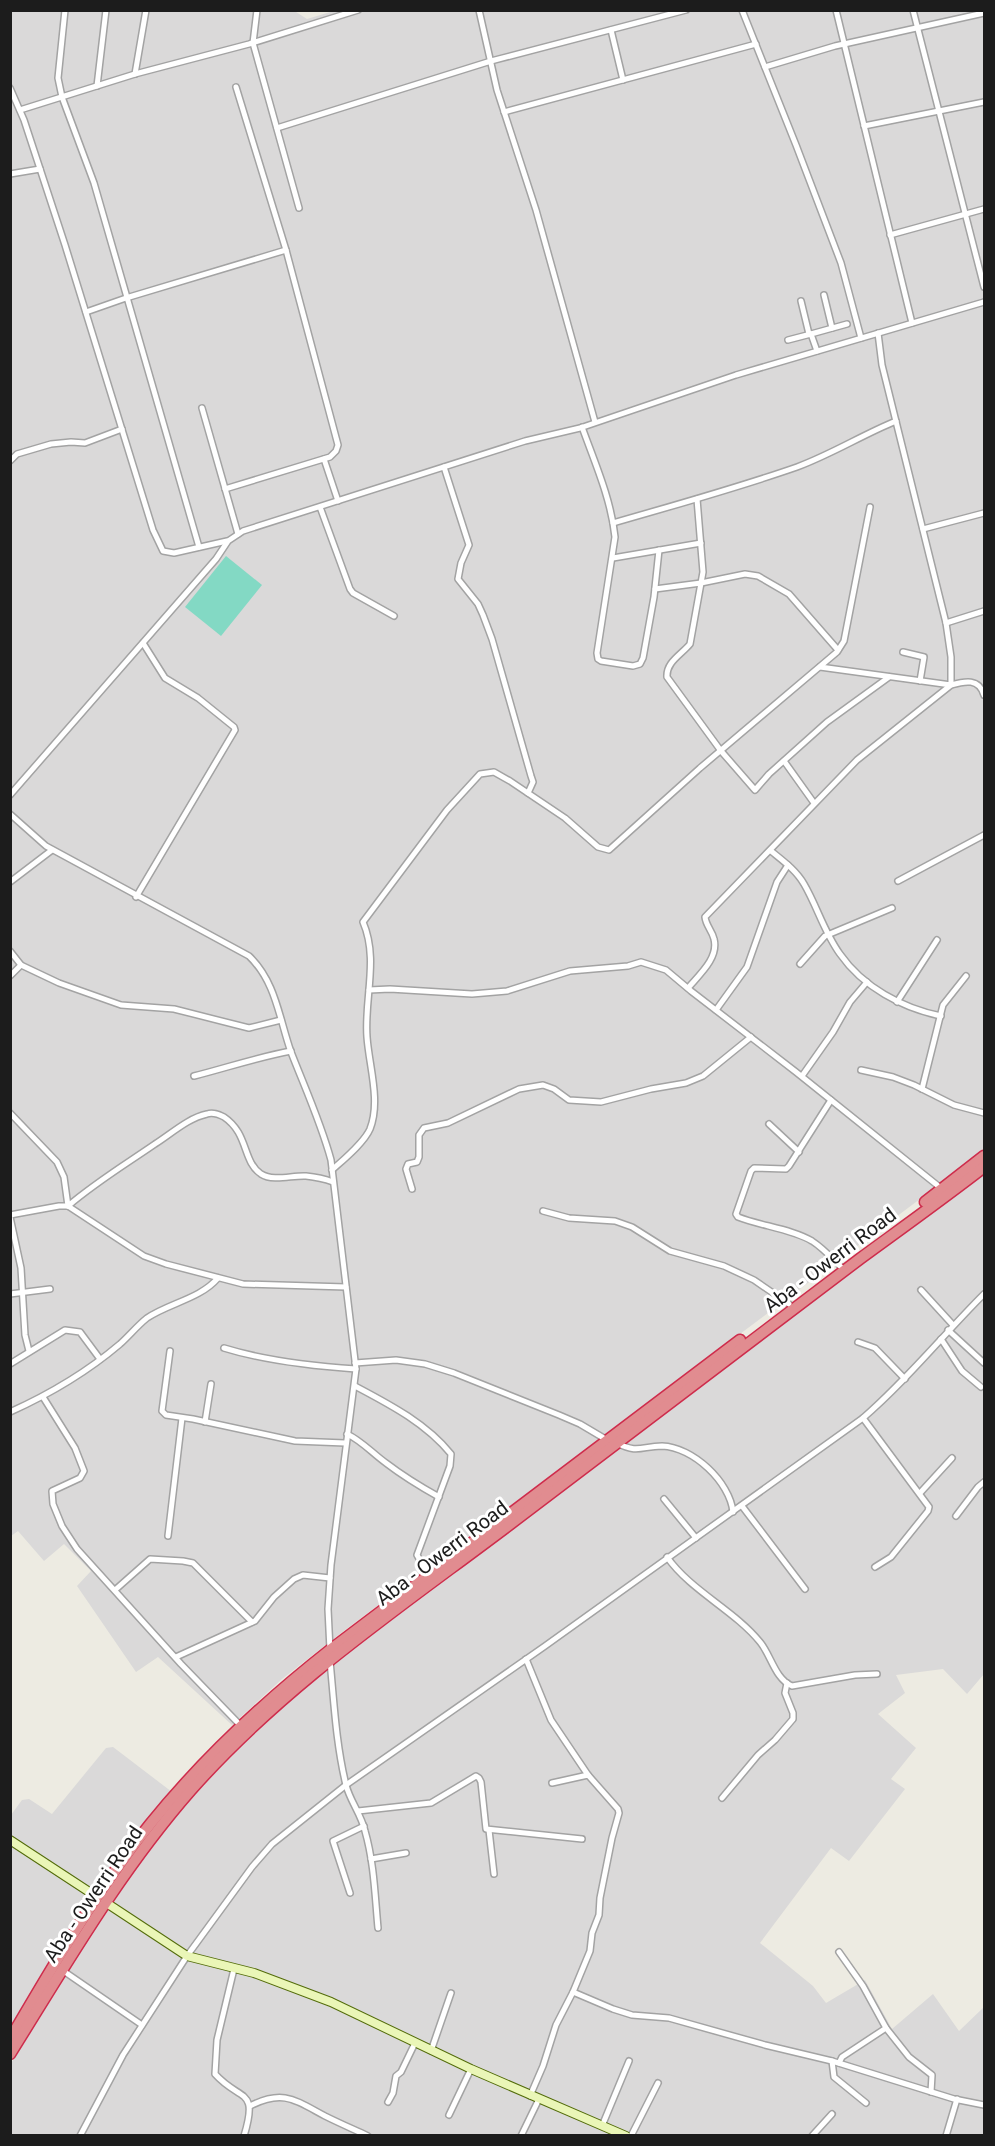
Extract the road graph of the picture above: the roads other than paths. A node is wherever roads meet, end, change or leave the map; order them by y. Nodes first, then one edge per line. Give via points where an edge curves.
1 (65, 10) edge
2 (106, 10) edge
3 (146, 10) edge
4 (257, 10) edge
5 (358, 10) edge
6 (479, 10) edge
7 (686, 10) edge
8 (742, 10) edge
9 (836, 10) edge
10 (913, 10) edge
11 (984, 13) edge
12 (918, 28) junction
13 (611, 30) junction
14 (253, 43) junction
15 (756, 44) junction
16 (844, 45) junction
17 (490, 61) junction
18 (765, 67) junction
19 (135, 74) junction
20 (623, 80) junction
21 (97, 86) junction
22 (236, 87) dead end
23 (10, 88) edge
24 (62, 97) junction
25 (984, 102) edge
26 (20, 111) junction
27 (938, 111) junction
28 (504, 112) junction
29 (864, 126) junction
30 (276, 128) junction
31 (40, 169) junction
32 (12, 172) edge
33 (298, 208) dead end
34 (984, 209) edge
35 (965, 214) junction
36 (890, 235) junction
37 (286, 250) junction
38 (984, 287) edge
39 (824, 295) dead end
40 (126, 298) junction
41 (801, 301) dead end
42 (984, 302) edge
43 (86, 312) junction
44 (912, 323) junction
45 (847, 324) dead end
46 (832, 328) junction
47 (878, 333) junction
48 (810, 334) junction
49 (861, 338) junction
50 (788, 340) dead end
51 (817, 351) junction
52 (202, 408) dead end
53 (896, 421) junction
54 (596, 422) junction
55 (582, 427) junction
56 (122, 429) junction
57 (324, 459) junction
58 (10, 461) edge
59 (444, 467) junction
60 (225, 489) junction
61 (697, 499) junction
62 (338, 501) junction
63 (320, 507) junction
64 (870, 507) dead end
65 (984, 513) edge
66 (613, 523) junction
67 (923, 529) junction
68 (238, 534) junction
69 (228, 541) junction
70 (701, 543) junction
71 (199, 547) junction
72 (659, 550) junction
73 (613, 558) junction
74 (701, 583) junction
75 (654, 589) junction
76 (984, 612) edge
77 (394, 616) dead end
78 (946, 623) junction
79 (143, 643) junction
80 (838, 650) junction
81 (903, 652) dead end
82 (820, 668) junction
83 (889, 677) junction
84 (920, 681) junction
85 (951, 685) junction
86 (984, 694) edge
87 (721, 751) junction
88 (784, 761) junction
89 (528, 793) junction
90 (10, 795) edge
91 (814, 803) junction
92 (10, 814) edge
93 (984, 835) edge
94 (52, 850) junction
95 (771, 851) junction
96 (788, 865) junction
97 (898, 881) dead end
98 (10, 882) edge
99 (136, 897) junction
100 (892, 908) dead end
101 (828, 935) junction
102 (937, 940) dead end
103 (10, 951) edge
104 (21, 964) junction
105 (800, 964) dead end
106 (10, 976) edge
107 (966, 976) dead end
108 (867, 982) junction
109 (688, 988) junction
110 (369, 990) junction
111 (897, 1002) junction
112 (716, 1010) junction
113 (941, 1016) junction
114 (281, 1020) junction
115 (751, 1037) junction
116 (291, 1051) junction
117 (861, 1070) dead end
118 (194, 1076) dead end
119 (801, 1076) junction
120 (922, 1089) junction
121 (831, 1100) junction
122 (10, 1113) edge
123 (984, 1113) edge
124 (769, 1124) dead end
125 (799, 1152) junction
126 (984, 1156) edge
127 (984, 1167) edge
128 (332, 1170) junction
129 (333, 1182) junction
130 (412, 1189) dead end
131 (942, 1189) junction
132 (69, 1206) junction
133 (543, 1211) dead end
134 (10, 1216) edge
135 (841, 1267) junction
136 (218, 1278) junction
137 (346, 1287) junction
138 (50, 1289) dead end
139 (921, 1290) dead end
140 (23, 1293) junction
141 (10, 1294) edge
142 (984, 1294) edge
143 (789, 1304) junction
144 (953, 1325) junction
145 (948, 1330) junction
146 (941, 1339) junction
147 (858, 1342) dead end
148 (224, 1348) dead end
149 (29, 1351) junction
150 (170, 1351) dead end
151 (100, 1359) junction
152 (984, 1363) edge
153 (10, 1364) edge
154 (355, 1366) junction
155 (905, 1379) junction
156 (211, 1383) dead end
157 (355, 1386) junction
158 (981, 1387) dead end
159 (43, 1397) junction
160 (10, 1412) edge
161 (182, 1418) junction
162 (862, 1418) junction
163 (205, 1422) junction
164 (347, 1434) junction
165 (612, 1442) junction
166 (345, 1443) junction
167 (952, 1458) dead end
168 (984, 1482) edge
169 (920, 1493) junction
170 (439, 1497) junction
171 (664, 1499) dead end
172 (742, 1506) junction
173 (733, 1512) junction
174 (956, 1515) dead end
175 (168, 1536) dead end
176 (696, 1538) junction
177 (667, 1557) junction
178 (875, 1567) dead end
179 (428, 1574) junction
180 (330, 1578) junction
181 (805, 1589) dead end
182 (115, 1590) junction
183 (252, 1622) junction
184 (330, 1655) junction
185 (176, 1657) junction
186 (526, 1659) junction
187 (877, 1674) dead end
188 (786, 1683) junction
189 (241, 1726) junction
190 (588, 1775) junction
191 (552, 1783) dead end
192 (346, 1785) junction
193 (722, 1798) dead end
194 (358, 1811) junction
195 (364, 1826) junction
196 (489, 1830) junction
197 (582, 1839) dead end
198 (10, 1840) edge
199 (406, 1853) dead end
200 (371, 1859) junction
201 (494, 1874) dead end
202 (350, 1893) dead end
203 (101, 1900) junction
204 (378, 1928) dead end
205 (839, 1952) dead end
206 (187, 1956) junction
207 (62, 1970) junction
208 (234, 1970) junction
209 (573, 1992) junction
210 (43, 1993) junction
211 (451, 1993) dead end
212 (142, 2025) junction
213 (886, 2028) junction
214 (10, 2038) edge
215 (415, 2043) junction
216 (431, 2051) junction
217 (10, 2055) edge
218 (629, 2061) dead end
219 (836, 2062) junction
220 (471, 2069) junction
221 (658, 2083) dead end
222 (931, 2092) junction
223 (530, 2096) junction
224 (539, 2099) junction
225 (957, 2100) junction
226 (388, 2102) dead end
227 (866, 2103) dead end
228 (250, 2106) junction
229 (984, 2106) edge
230 (832, 2114) dead end
231 (449, 2115) dead end
232 (602, 2126) junction
233 (80, 2136) edge
234 (244, 2136) edge
235 (368, 2136) edge
236 (521, 2136) edge
237 (626, 2136) edge
238 (631, 2136) edge
239 (812, 2136) edge
240 (946, 2136) edge

1 - 24 street via 58,78
2 - 21 street
3 - 19 street
4 - 14 street
5 - 14 street
6 - 17 street
7 - 13 street
8 - 15 street
9 - 16 street
10 - 12 street
11 - 12 street
12 - 16 street
12 - 27 street
13 - 17 street
13 - 20 street
14 - 19 street
14 - 30 street
15 - 18 street
15 - 20 street
16 - 18 street
16 - 29 street
17 - 28 street
17 - 30 street
18 - 49 street via 841,263
19 - 21 street
20 - 28 street
21 - 24 street
22 - 37 street
23 - 26 street
24 - 26 street
24 - 40 street via 94,183
25 - 27 street
26 - 31 street
27 - 29 street
27 - 35 street
28 - 54 street
29 - 36 street
30 - 33 street
31 - 32 street
31 - 43 street
34 - 35 street
35 - 36 street
35 - 38 street
36 - 44 street
37 - 40 street
37 - 57 street via 338,445
39 - 46 street
40 - 43 street
40 - 71 street
41 - 48 street
42 - 44 street
43 - 56 street
44 - 47 street
45 - 46 street
46 - 48 street
47 - 49 street
47 - 53 street
48 - 50 street
48 - 51 street
49 - 51 street
51 - 54 street
52 - 60 street
53 - 61 street via 798,466
53 - 67 street
54 - 55 street
55 - 59 street
55 - 66 street
56 - 58 street via 86,444 51,444 17,454
56 - 71 street via 153,530 164,551 174,553
57 - 60 street
57 - 62 street
59 - 62 street
59 - 89 street via 469,545 458,579 478,604 492,639 533,782
60 - 68 street
61 - 66 street
61 - 70 street
62 - 63 street
63 - 68 street
63 - 77 street via 350,589
64 - 80 street via 844,640
65 - 67 street
66 - 73 street
67 - 78 street
68 - 69 street
69 - 71 street
69 - 79 street
70 - 72 street
70 - 74 street
72 - 73 street
72 - 75 street
73 - 75 street via 597,659 640,664
74 - 75 street
74 - 80 street via 745,574 758,576 789,594
74 - 87 street via 690,644 666,669 667,677
76 - 78 street
78 - 85 street
79 - 90 street
79 - 99 street via 165,678 198,698 235,730
80 - 82 street
81 - 84 street via 924,657
82 - 83 street
82 - 87 street
83 - 84 street
83 - 88 street via 827,722
84 - 85 street
85 - 86 street via 976,683
85 - 91 street via 857,760
87 - 88 street via 755,790
87 - 89 street via 609,850 598,847
88 - 91 street
89 - 110 street via 494,772 480,774 447,810 363,922 369,935
91 - 95 street
92 - 94 street
93 - 97 street
94 - 98 street
94 - 99 street
95 - 96 street
95 - 109 street via 705,916 715,948
96 - 101 street via 803,882
96 - 112 street via 777,882 747,968
99 - 114 street via 249,956 270,984
100 - 101 street
101 - 105 street
101 - 108 street
102 - 111 street
103 - 104 street
104 - 106 street
104 - 114 street via 66,986 121,1005 174,1009 249,1028
107 - 113 street via 946,1000
108 - 111 street
108 - 119 street
109 - 110 street via 666,970 641,962 570,972 507,991 472,994
109 - 112 street
110 - 128 street via 367,1036 373,1118 366,1136
111 - 113 street via 918,1012
112 - 115 street
113 - 120 street
114 - 116 street
115 - 119 street
115 - 130 street via 703,1076 686,1083 601,1102 569,1100 543,1085 519,1089 448,1123 424,1128 419,1135 417,1162 408,1164 406,1170
116 - 118 street
116 - 128 street via 323,1131
117 - 120 street
119 - 121 street
120 - 123 street via 954,1105
121 - 125 street
121 - 131 street
122 - 132 street via 57,1162
124 - 125 street
125 - 135 street via 786,1169 754,1168 736,1215 810,1240
126 - 131 highway, Aba - Owerri Road
127 - 165 highway, Aba - Owerri Road
128 - 129 street
129 - 132 street via 308,1176 282,1178 261,1174 249,1160 247,1148 233,1125 215,1113 208,1113 90,1188
129 - 137 street
131 - 135 highway, Aba - Owerri Road
132 - 134 street
132 - 136 street via 144,1256
133 - 143 street via 632,1227 670,1251 724,1266 754,1280
134 - 140 street
135 - 143 highway, Aba - Owerri Road
136 - 137 street via 243,1284
136 - 151 street via 210,1287 147,1318
137 - 154 street
138 - 140 street
139 - 144 street
140 - 141 street
140 - 149 street
142 - 144 street
143 - 165 highway, Aba - Owerri Road
144 - 145 street
145 - 146 street
145 - 152 street
146 - 155 street
146 - 158 street via 962,1371
147 - 155 street via 875,1348
148 - 154 street via 325,1367
149 - 151 street via 71,1329 80,1332
149 - 153 street
150 - 161 street via 162,1412
151 - 159 street
154 - 157 street
154 - 165 street via 396,1360 454,1372 559,1414
155 - 162 street
156 - 163 street
157 - 164 street
157 - 170 street via 399,1409 451,1454
159 - 160 street
159 - 182 street via 75,1448 84,1471 80,1478 52,1491 57,1515 77,1548
161 - 163 street
161 - 175 street
162 - 169 street
162 - 172 street
163 - 166 street via 295,1441
164 - 166 street
164 - 170 street
165 - 173 street via 629,1449 662,1446 689,1455 719,1480 730,1496
165 - 179 highway, Aba - Owerri Road
165 - 184 highway, Aba - Owerri Road
166 - 180 street
167 - 169 street
168 - 174 street
169 - 178 street via 928,1511 891,1557
170 - 179 street via 417,1555
171 - 176 street
172 - 173 street
172 - 181 street
173 - 176 street
176 - 177 street
177 - 186 street
177 - 188 street via 678,1572 757,1638
179 - 184 highway, Aba - Owerri Road
180 - 183 street via 303,1575 294,1579
180 - 184 street
182 - 183 street via 150,1559 193,1563
182 - 185 street
183 - 185 street
184 - 189 highway, Aba - Owerri Road via 276,1693
184 - 192 street
184 - 203 highway, Aba - Owerri Road via 193,1788
185 - 189 street
186 - 190 street via 551,1720
186 - 192 street
187 - 188 street via 792,1686
188 - 193 street via 785,1694 793,1719
189 - 203 highway, Aba - Owerri Road via 179,1790 134,1845
190 - 191 street
190 - 209 street via 619,1813 590,1951
192 - 194 street
192 - 206 street via 272,1844
194 - 195 street
194 - 196 street via 431,1803 476,1776 481,1782 484,1822
195 - 200 street
195 - 202 street via 333,1841
196 - 197 street
196 - 201 street
198 - 203 street
199 - 200 street
200 - 204 street
203 - 206 street
203 - 207 highway, Aba - Owerri Road
203 - 210 highway, Aba - Owerri Road
205 - 213 street
206 - 208 street
206 - 212 street
207 - 210 highway, Aba - Owerri Road
207 - 212 street
208 - 215 street via 281,1982 331,2002
208 - 228 street via 217,2040 215,2074 247,2097
209 - 219 street via 632,2015 669,2018
209 - 223 street via 556,2025
210 - 214 highway, Aba - Owerri Road
210 - 217 highway, Aba - Owerri Road
211 - 216 street
212 - 233 street
213 - 219 street
213 - 222 street via 909,2057 932,2075
215 - 216 street
215 - 226 street via 396,2076
216 - 220 street
218 - 232 street
219 - 222 street
219 - 227 street via 834,2077
220 - 223 street
220 - 231 street
221 - 238 street
222 - 225 street
223 - 224 street
224 - 232 street
224 - 236 street
225 - 229 street
225 - 240 street
228 - 234 street
228 - 235 street via 266,2098 300,2101
230 - 239 street
232 - 237 street

